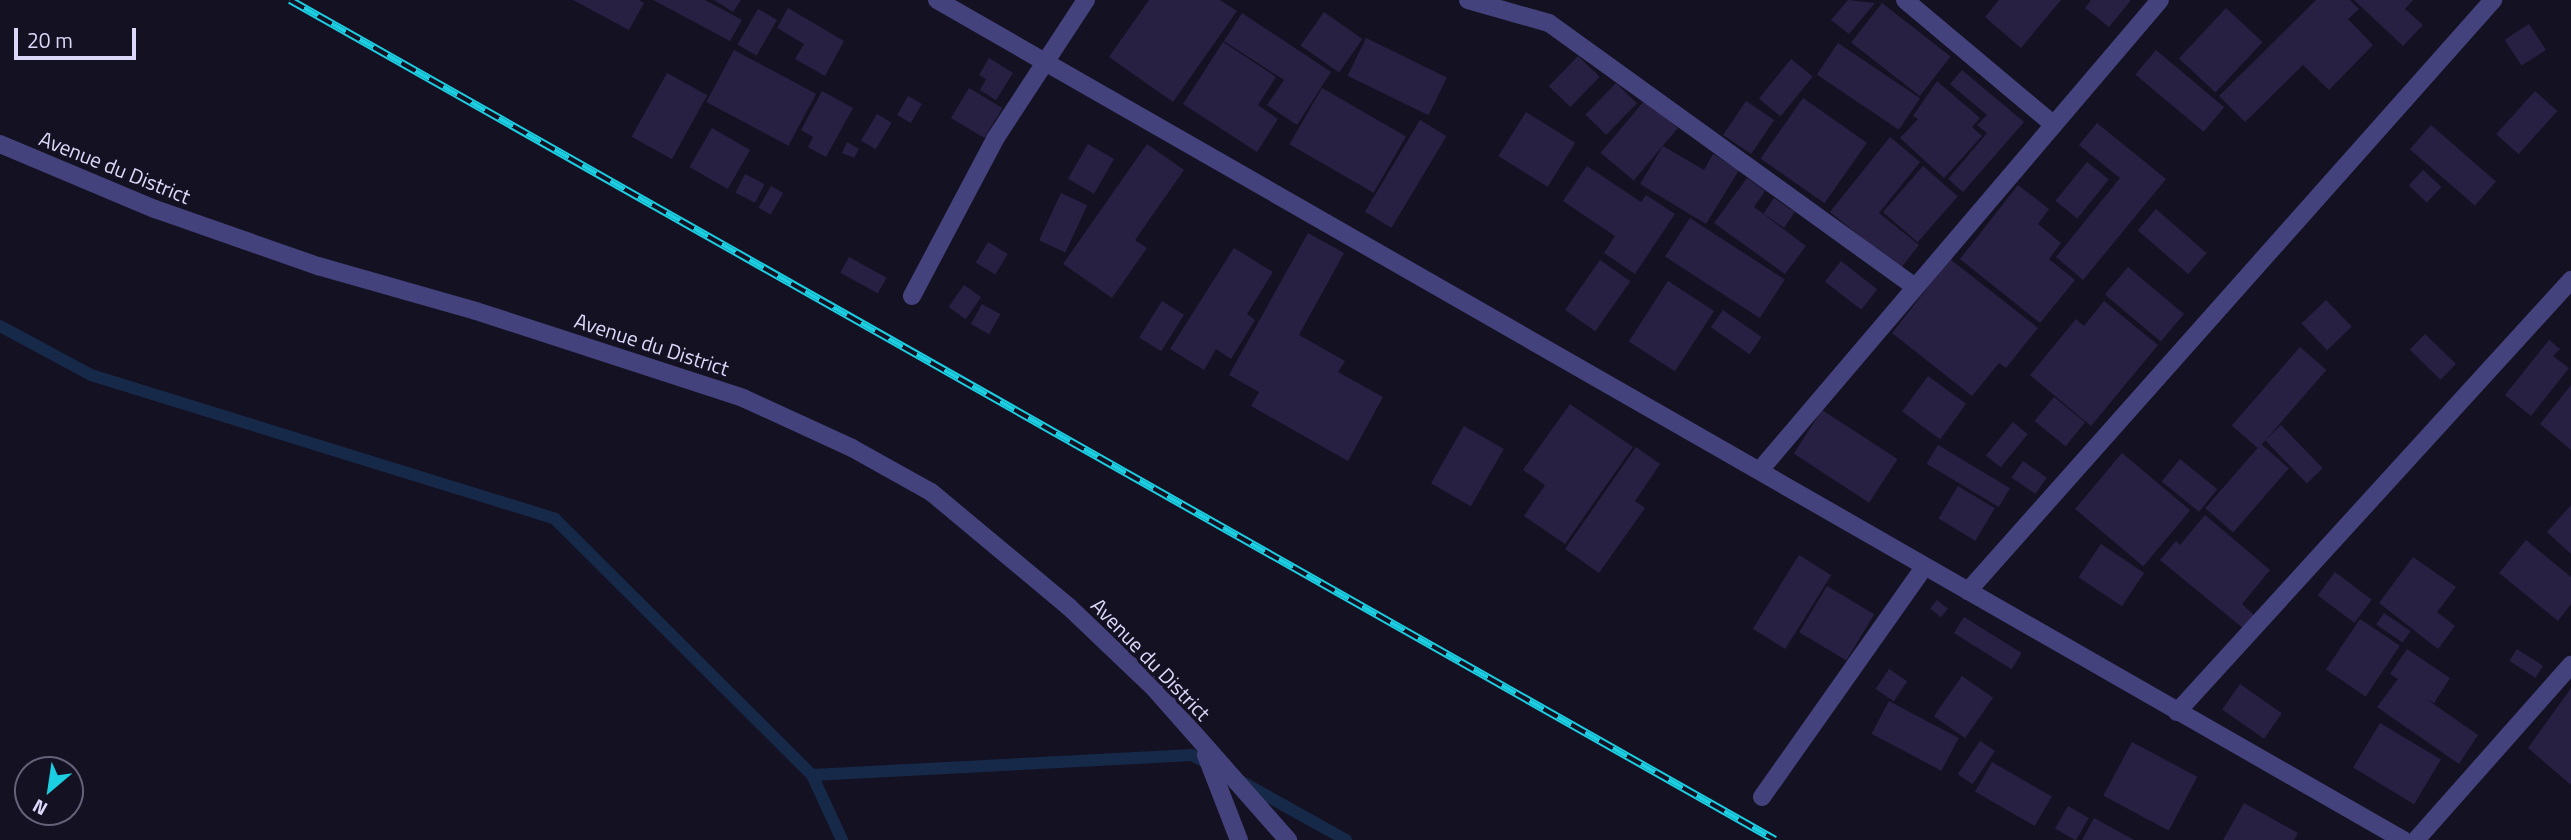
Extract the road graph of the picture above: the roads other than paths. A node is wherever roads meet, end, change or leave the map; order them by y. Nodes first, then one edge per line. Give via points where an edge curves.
1 (937, 0) edge
2 (1086, 0) edge
3 (1468, 0) edge
4 (1905, 0) edge
5 (2160, 0) edge
6 (2493, 0) edge
7 (1043, 64) junction
8 (2054, 124) junction
9 (0, 144) edge
10 (2571, 280) edge
11 (1914, 287) junction
12 (912, 296) dead end
13 (1760, 470) junction
14 (1923, 569) junction
15 (1968, 591) junction
16 (2571, 665) edge
17 (2177, 712) junction
18 (1201, 743) junction
19 (1762, 797) dead end
20 (1239, 840) edge
21 (1288, 840) edge
22 (2403, 840) edge
23 (2416, 840) edge

1 - 7 street
2 - 7 street
3 - 11 street via 1549,23
4 - 8 street
5 - 8 street
6 - 15 street
7 - 12 street via 995,139
7 - 13 street
8 - 11 street
9 - 18 street, Avenue du District via 155,209 318,266 476,311 743,398 852,448 931,492 1069,607 1154,688
10 - 17 street
11 - 13 street
13 - 14 street
14 - 15 street
14 - 19 street
15 - 17 street
16 - 23 street
17 - 22 street
18 - 20 street, Avenue du District
18 - 21 street, Avenue du District

